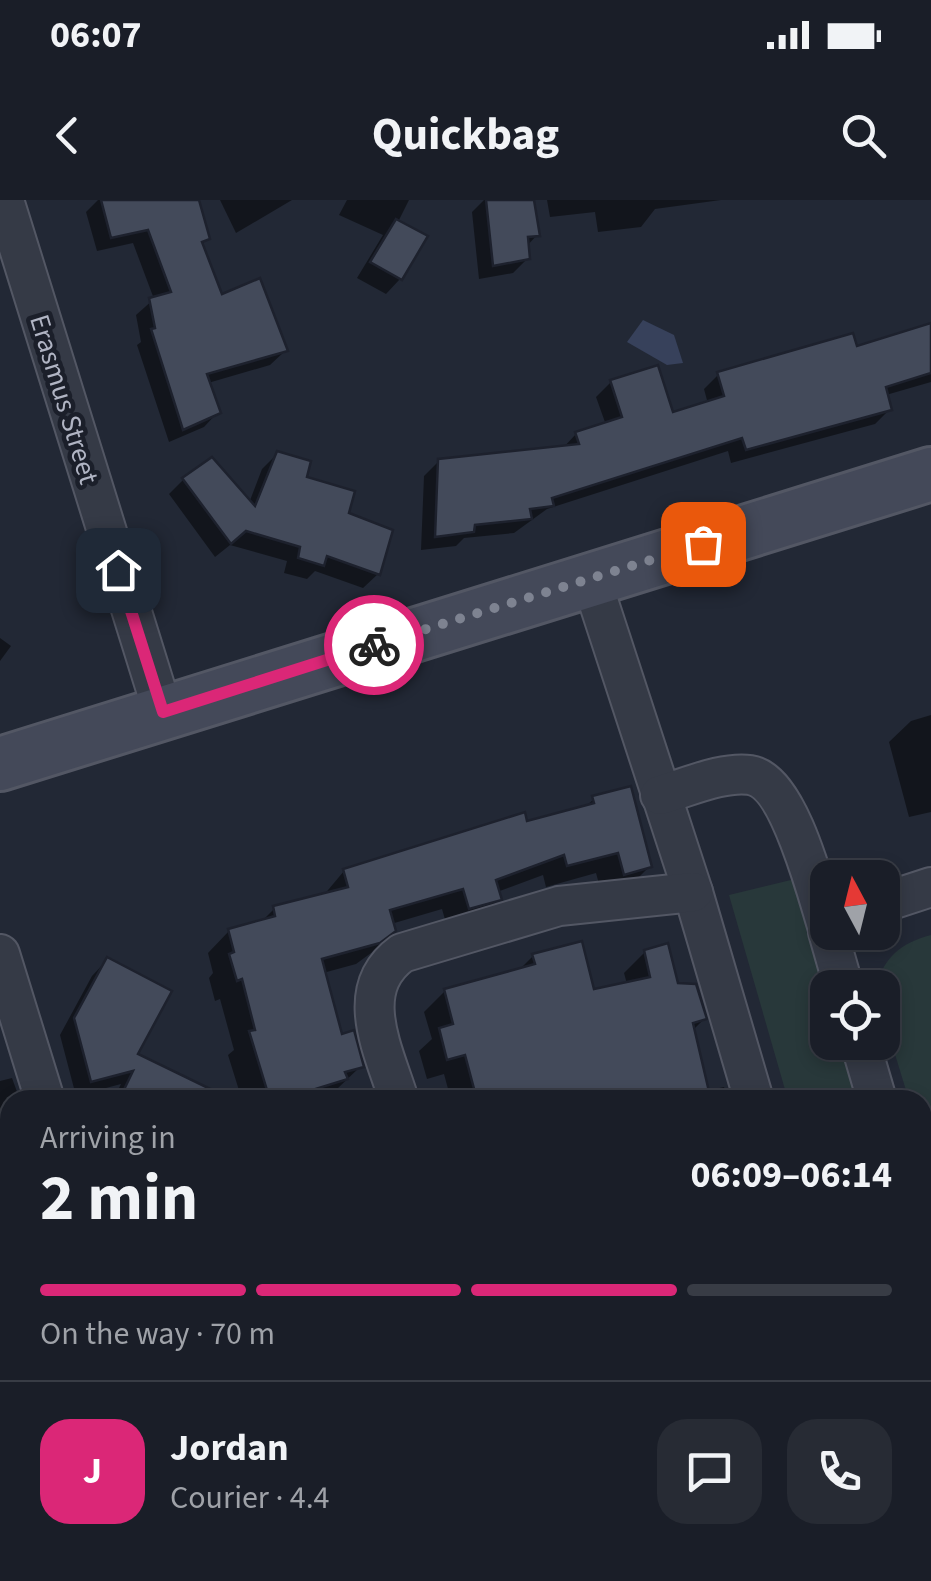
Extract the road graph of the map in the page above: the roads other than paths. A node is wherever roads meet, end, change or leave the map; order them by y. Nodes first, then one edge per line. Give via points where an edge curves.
1 (4, 200) edge
2 (931, 474) edge
3 (591, 579) junction
4 (163, 712) junction
5 (0, 764) edge
6 (660, 795) junction
7 (810, 874) edge
8 (931, 887) edge
9 (693, 892) junction
10 (900, 897) edge
11 (0, 955) edge
12 (865, 1060) edge
13 (43, 1090) edge
14 (396, 1090) edge
15 (751, 1090) edge
16 (874, 1090) edge

1 - 4 street, Erasmus Street
2 - 3 main road
3 - 4 main road
3 - 6 street
4 - 5 main road
6 - 7 street via 741,775 761,779 795,828
6 - 9 street
8 - 10 street
9 - 14 street via 559,906 402,953 384,966 373,989
9 - 15 street
11 - 13 street
12 - 16 street

